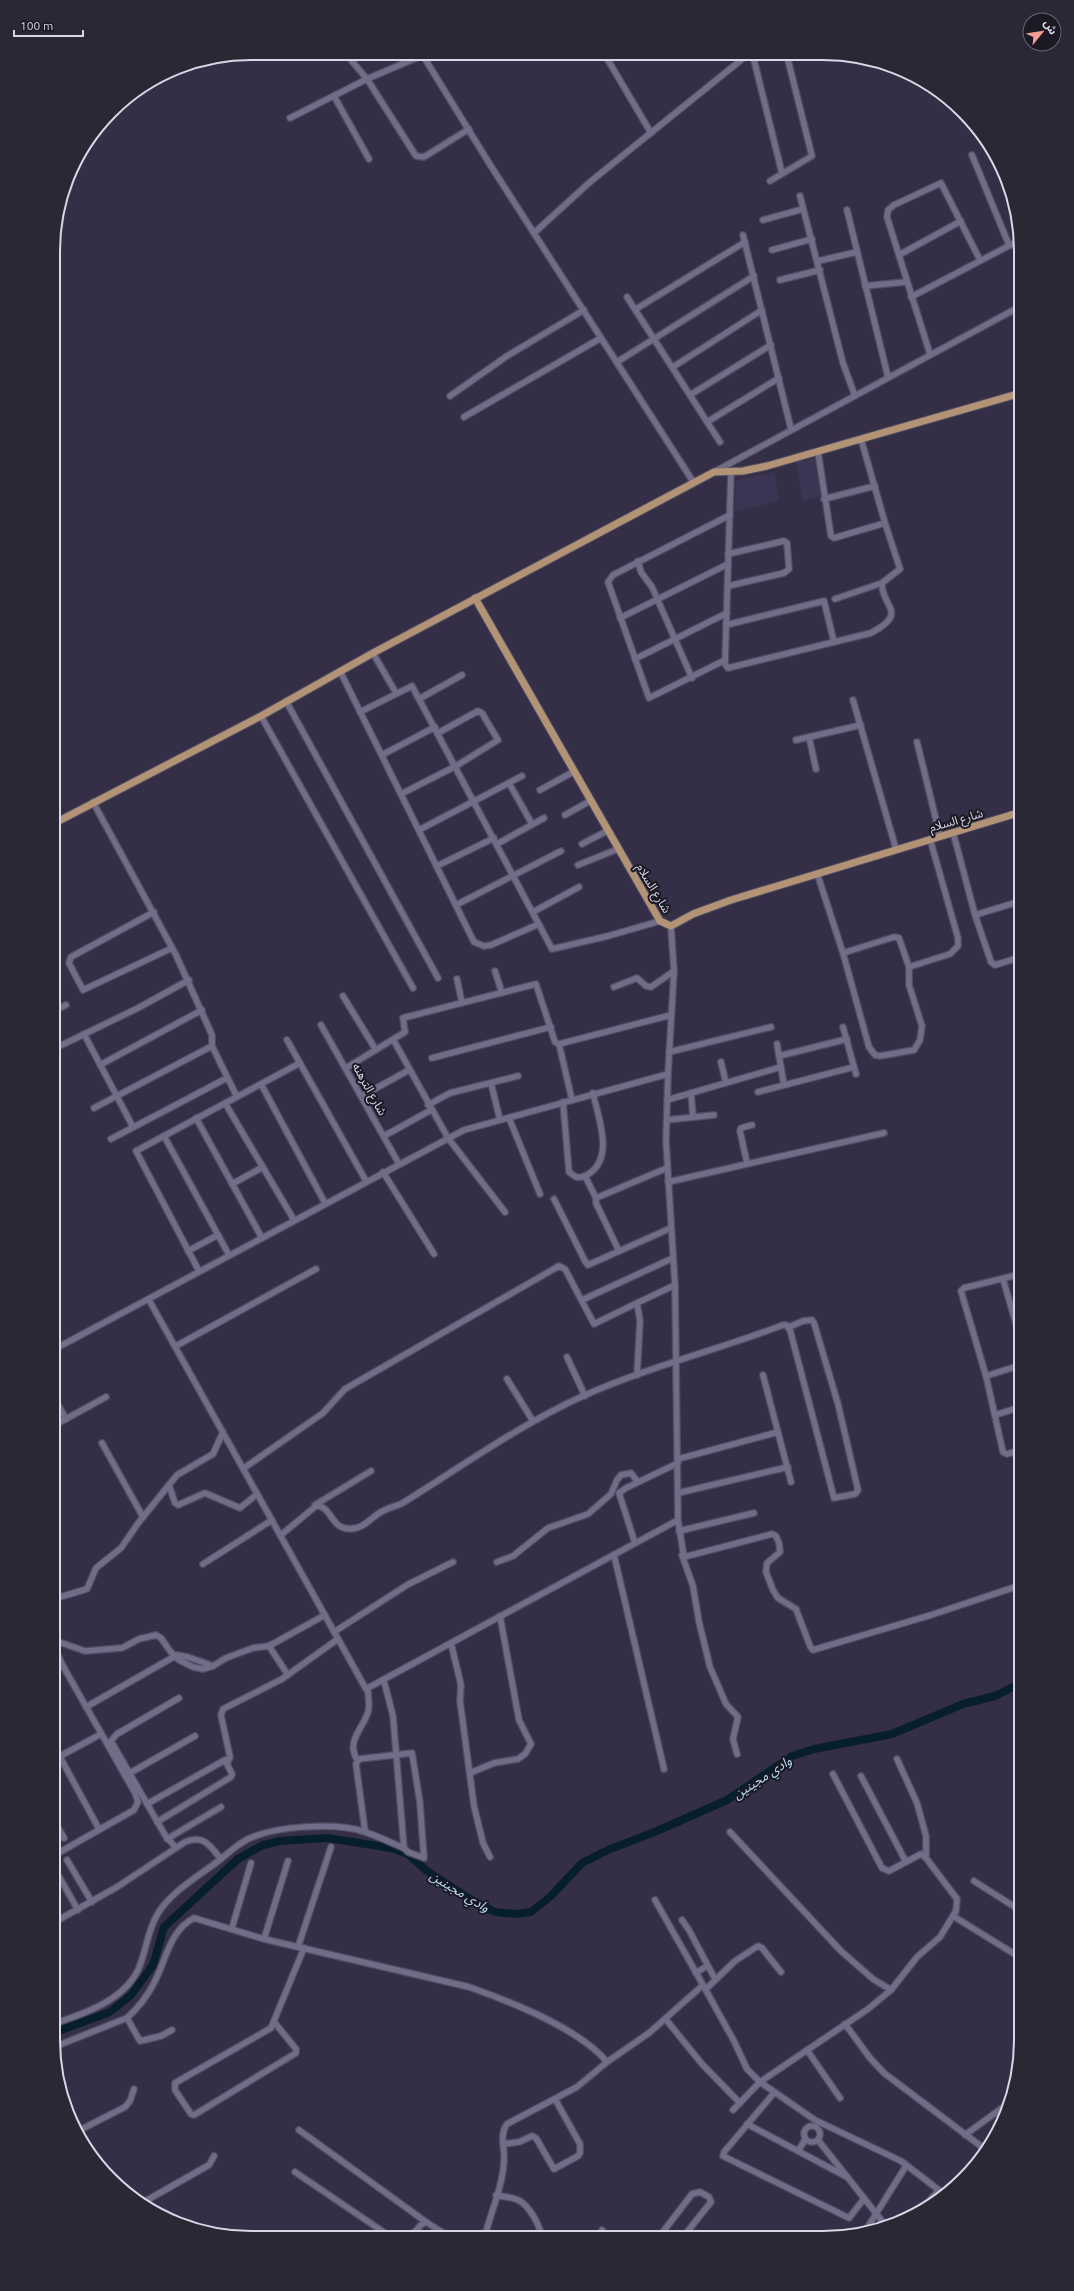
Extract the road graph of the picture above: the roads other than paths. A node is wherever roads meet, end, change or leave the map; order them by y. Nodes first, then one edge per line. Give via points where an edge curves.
1 (351, 60) edge
2 (411, 60) edge
3 (426, 60) edge
4 (608, 60) edge
5 (741, 60) edge
6 (754, 60) edge
7 (788, 60) edge
8 (367, 79) junction
9 (334, 96) junction
10 (290, 118) dead end
11 (469, 129) junction
12 (652, 133) junction
13 (972, 155) dead end
14 (369, 159) dead end
15 (782, 173) junction
16 (770, 181) dead end
17 (800, 196) dead end
18 (803, 208) junction
19 (848, 210) dead end
20 (763, 220) dead end
21 (961, 221) junction
22 (534, 233) junction
23 (743, 235) dead end
24 (812, 239) junction
25 (745, 242) junction
26 (1014, 243) edge
27 (1009, 245) junction
28 (772, 250) dead end
29 (857, 252) junction
30 (899, 255) junction
31 (980, 260) junction
32 (818, 261) junction
33 (820, 270) junction
34 (754, 276) junction
35 (780, 280) dead end
36 (906, 282) junction
37 (865, 286) junction
38 (627, 297) dead end
39 (911, 297) junction
40 (636, 309) junction
41 (584, 310) junction
42 (762, 310) junction
43 (1014, 310) edge
44 (601, 338) junction
45 (654, 338) junction
46 (771, 345) junction
47 (930, 354) junction
48 (616, 362) junction
49 (673, 367) junction
50 (888, 377) junction
51 (779, 378) junction
52 (1014, 394) edge
53 (690, 395) junction
54 (450, 396) dead end
55 (854, 396) junction
56 (464, 417) dead end
57 (708, 422) junction
58 (791, 429) junction
59 (862, 439) junction
60 (720, 442) dead end
61 (818, 452) junction
62 (714, 472) junction
63 (731, 472) junction
64 (694, 482) junction
65 (875, 486) junction
66 (824, 499) junction
67 (730, 515) junction
68 (885, 523) junction
69 (728, 554) junction
70 (638, 561) junction
71 (728, 564) junction
72 (882, 583) junction
73 (728, 586) junction
74 (475, 598) junction
75 (834, 599) dead end
76 (658, 600) junction
77 (727, 613) junction
78 (620, 618) junction
79 (726, 625) junction
80 (676, 639) junction
81 (834, 642) junction
82 (373, 653) junction
83 (635, 659) junction
84 (726, 660) junction
85 (340, 671) junction
86 (462, 675) dead end
87 (692, 678) junction
88 (396, 693) junction
89 (419, 699) junction
90 (853, 700) dead end
91 (286, 701) junction
92 (360, 712) junction
93 (261, 716) junction
94 (860, 725) junction
95 (435, 727) junction
96 (438, 733) junction
97 (809, 737) junction
98 (796, 740) dead end
99 (917, 742) dead end
100 (382, 755) junction
101 (456, 766) junction
102 (816, 769) dead end
103 (573, 772) junction
104 (522, 776) dead end
105 (509, 783) junction
106 (540, 790) dead end
107 (401, 794) junction
108 (590, 801) junction
109 (93, 802) junction
110 (475, 802) junction
111 (1014, 814) edge
112 (565, 815) dead end
113 (544, 818) dead end
114 (60, 820) edge
115 (532, 824) junction
116 (419, 830) junction
117 (607, 830) junction
118 (952, 832) junction
119 (940, 836) junction
120 (930, 839) junction
121 (495, 841) junction
122 (582, 844) dead end
123 (618, 849) junction
124 (896, 849) junction
125 (561, 851) dead end
126 (578, 865) dead end
127 (437, 866) junction
128 (817, 873) junction
129 (513, 876) junction
130 (579, 887) dead end
131 (1014, 903) edge
132 (456, 905) junction
133 (154, 912) junction
134 (532, 912) junction
135 (975, 915) junction
136 (660, 921) junction
137 (539, 924) junction
138 (671, 926) junction
139 (172, 948) junction
140 (843, 954) junction
141 (1014, 959) edge
142 (909, 967) junction
143 (674, 970) junction
144 (495, 971) dead end
145 (438, 978) dead end
146 (457, 979) dead end
147 (189, 980) junction
148 (614, 987) dead end
149 (413, 988) dead end
150 (502, 993) junction
151 (343, 996) dead end
152 (462, 1003) junction
153 (66, 1005) dead end
154 (60, 1008) edge
155 (202, 1010) junction
156 (671, 1015) junction
157 (321, 1026) dead end
158 (551, 1027) junction
159 (844, 1027) dead end
160 (771, 1028) dead end
161 (84, 1034) junction
162 (847, 1039) junction
163 (288, 1040) dead end
164 (394, 1041) junction
165 (559, 1044) junction
166 (777, 1044) dead end
167 (62, 1045) dead end
168 (212, 1046) junction
169 (376, 1050) junction
170 (669, 1052) junction
171 (779, 1056) junction
172 (432, 1058) dead end
173 (721, 1062) dead end
174 (300, 1063) junction
175 (100, 1065) junction
176 (781, 1067) junction
177 (854, 1067) junction
178 (346, 1068) junction
179 (409, 1070) junction
180 (668, 1074) junction
181 (856, 1074) dead end
182 (518, 1076) dead end
183 (227, 1078) junction
184 (491, 1083) junction
185 (726, 1083) junction
186 (261, 1084) junction
187 (784, 1085) junction
188 (758, 1092) dead end
189 (691, 1093) junction
190 (593, 1094) junction
191 (117, 1096) junction
192 (362, 1096) junction
193 (237, 1097) junction
194 (572, 1100) junction
195 (667, 1100) junction
196 (563, 1102) junction
197 (225, 1103) junction
198 (430, 1107) junction
199 (94, 1108) dead end
200 (714, 1115) dead end
201 (693, 1117) junction
202 (196, 1118) junction
203 (509, 1118) junction
204 (500, 1120) junction
205 (666, 1120) junction
206 (752, 1125) dead end
207 (133, 1127) junction
208 (884, 1132) dead end
209 (164, 1136) junction
210 (384, 1136) junction
211 (448, 1138) junction
212 (111, 1139) dead end
213 (747, 1163) junction
214 (398, 1164) junction
215 (263, 1167) junction
216 (667, 1168) junction
217 (382, 1172) junction
218 (585, 1176) junction
219 (366, 1181) junction
220 (668, 1182) junction
221 (232, 1184) junction
222 (540, 1194) dead end
223 (596, 1198) junction
224 (554, 1199) dead end
225 (325, 1203) junction
226 (505, 1212) dead end
227 (294, 1220) junction
228 (671, 1228) junction
229 (218, 1235) junction
230 (262, 1238) junction
231 (188, 1251) junction
232 (619, 1251) junction
233 (434, 1254) dead end
234 (229, 1255) junction
235 (673, 1258) junction
236 (316, 1269) dead end
237 (199, 1271) junction
238 (1014, 1276) edge
239 (1003, 1279) junction
240 (675, 1285) junction
241 (149, 1300) junction
242 (582, 1300) junction
243 (637, 1303) junction
244 (1014, 1318) edge
245 (788, 1327) junction
246 (60, 1346) edge
247 (176, 1346) junction
248 (567, 1357) dead end
249 (677, 1362) junction
250 (1014, 1367) edge
251 (637, 1375) junction
252 (763, 1375) dead end
253 (986, 1376) junction
254 (507, 1379) dead end
255 (585, 1396) junction
256 (106, 1397) dead end
257 (60, 1408) edge
258 (1014, 1409) edge
259 (995, 1415) junction
260 (66, 1419) junction
261 (533, 1421) junction
262 (60, 1422) edge
263 (223, 1432) junction
264 (778, 1432) junction
265 (102, 1443) dead end
266 (1014, 1452) edge
267 (678, 1461) junction
268 (788, 1467) junction
269 (244, 1468) junction
270 (371, 1471) dead end
271 (638, 1482) junction
272 (791, 1482) dead end
273 (169, 1485) junction
274 (678, 1493) junction
275 (257, 1494) junction
276 (313, 1506) junction
277 (754, 1513) dead end
278 (143, 1517) junction
279 (272, 1520) junction
280 (678, 1520) junction
281 (679, 1531) junction
282 (281, 1534) junction
283 (635, 1544) junction
284 (614, 1555) junction
285 (682, 1556) junction
286 (453, 1562) dead end
287 (497, 1562) dead end
288 (202, 1564) dead end
289 (1014, 1587) edge
290 (60, 1597) edge
291 (325, 1615) junction
292 (500, 1616) junction
293 (334, 1632) junction
294 (338, 1639) junction
295 (60, 1642) edge
296 (451, 1643) junction
297 (269, 1646) junction
298 (175, 1656) junction
299 (60, 1660) edge
300 (63, 1666) junction
301 (60, 1668) edge
302 (288, 1675) junction
303 (384, 1680) junction
304 (368, 1690) junction
305 (179, 1698) dead end
306 (86, 1707) junction
307 (101, 1734) junction
308 (195, 1736) dead end
309 (736, 1754) dead end
310 (396, 1755) junction
311 (60, 1757) joint
312 (896, 1759) dead end
313 (358, 1761) junction
314 (227, 1764) junction
315 (664, 1769) dead end
316 (130, 1773) junction
317 (470, 1773) junction
318 (832, 1774) dead end
319 (861, 1776) dead end
320 (147, 1804) junction
321 (221, 1807) dead end
322 (157, 1822) junction
323 (99, 1829) junction
324 (60, 1831) edge
325 (364, 1831) junction
326 (730, 1832) dead end
327 (64, 1838) dead end
328 (167, 1839) junction
329 (331, 1847) dead end
330 (176, 1848) junction
331 (404, 1848) junction
332 (60, 1852) edge
333 (490, 1857) dead end
334 (926, 1858) junction
335 (221, 1859) junction
336 (67, 1860) dead end
337 (288, 1861) dead end
338 (906, 1862) junction
339 (251, 1863) dead end
340 (60, 1878) edge
341 (974, 1881) dead end
342 (655, 1900) dead end
343 (92, 1902) junction
344 (1014, 1907) edge
345 (78, 1910) junction
346 (954, 1916) junction
347 (60, 1920) edge
348 (682, 1920) dead end
349 (232, 1928) junction
350 (264, 1939) junction
351 (301, 1948) junction
352 (1014, 1951) edge
353 (707, 1966) junction
354 (781, 1972) dead end
355 (696, 1973) junction
356 (715, 1979) junction
357 (704, 1987) junction
358 (891, 1990) junction
359 (127, 2018) junction
360 (60, 2022) edge
361 (668, 2022) dead end
362 (275, 2023) junction
363 (845, 2024) junction
364 (172, 2030) dead end
365 (60, 2045) edge
366 (807, 2050) junction
367 (607, 2062) junction
368 (760, 2082) junction
369 (134, 2089) dead end
370 (774, 2093) junction
371 (840, 2098) dead end
372 (555, 2099) junction
373 (740, 2103) junction
374 (1001, 2109) edge
375 (733, 2110) dead end
376 (814, 2123) junction
377 (747, 2124) junction
378 (82, 2129) edge
379 (299, 2130) dead end
380 (965, 2135) junction
381 (806, 2140) junction
382 (818, 2140) junction
383 (503, 2144) junction
384 (981, 2147) edge
385 (798, 2151) junction
386 (214, 2156) dead end
387 (906, 2166) junction
388 (295, 2172) dead end
389 (847, 2177) junction
390 (939, 2190) joint
391 (496, 2195) junction
392 (934, 2195) edge
393 (147, 2200) edge
394 (863, 2200) junction
395 (875, 2213) junction
396 (426, 2222) junction
397 (882, 2222) edge
398 (868, 2225) edge
399 (382, 2231) edge
400 (416, 2231) edge
401 (440, 2231) edge
402 (486, 2231) edge
403 (540, 2231) edge
404 (664, 2231) edge
405 (688, 2231) edge

1 - 8 street
2 - 8 street
3 - 11 street
4 - 12 street
5 - 12 street
6 - 15 street
7 - 15 street via 812,156
8 - 9 street
8 - 11 street via 419,158
9 - 10 street
9 - 14 street
11 - 22 street
12 - 22 street via 590,182
13 - 27 street
15 - 16 street
17 - 18 street
18 - 20 street
18 - 24 street
19 - 29 street
21 - 30 street
21 - 30 street via 941,183 894,205 888,210 887,218
21 - 31 street
22 - 41 street
23 - 25 street
24 - 28 street
24 - 32 street
25 - 34 street
25 - 40 street
26 - 27 street
27 - 31 street
29 - 32 street
29 - 37 street
30 - 36 street
31 - 39 street
32 - 33 street
33 - 35 street
33 - 55 street via 842,363
34 - 42 street
34 - 45 street
36 - 37 street
36 - 39 street
37 - 50 street
38 - 40 street
39 - 47 street
40 - 45 street
41 - 44 street
41 - 54 street via 507,356
42 - 46 street
42 - 49 street
43 - 47 street
44 - 48 street
44 - 56 street
45 - 48 street
45 - 49 street
46 - 51 street
46 - 53 street
47 - 50 street
48 - 64 street
49 - 53 street
50 - 55 street
51 - 57 street
51 - 58 street
52 - 59 main road
53 - 57 street
55 - 58 street
57 - 60 street
58 - 62 street
59 - 61 main road
59 - 65 street
61 - 63 main road via 763,467
61 - 66 street
62 - 63 main road
62 - 64 main road
63 - 67 street
64 - 74 main road
65 - 66 street
65 - 68 street
66 - 68 street via 832,537
67 - 69 street
67 - 70 street
68 - 72 street via 900,569
69 - 71 street
69 - 73 street via 784,541 787,543 790,558 789,569 784,573
70 - 76 street via 642,575
70 - 78 street via 609,580
71 - 73 street
71 - 76 street
72 - 75 street
72 - 81 street via 891,609 891,619 871,633
73 - 77 street
74 - 82 main road
74 - 103 main road, شارع السلام
76 - 78 street
76 - 80 street
77 - 79 street
77 - 80 street
78 - 83 street
79 - 81 street via 824,601
79 - 84 street
80 - 83 street
80 - 87 street
81 - 84 street via 731,668 726,667
82 - 85 main road
82 - 88 street
83 - 87 street via 650,699
84 - 87 street
85 - 91 main road
85 - 92 street
86 - 89 street
88 - 89 street via 411,686
88 - 92 street
89 - 95 street
90 - 94 street
91 - 93 main road
91 - 145 street
92 - 100 street
93 - 109 main road
93 - 149 street
94 - 97 street
94 - 124 street
95 - 96 street
95 - 100 street
96 - 101 street
96 - 101 street via 478,711 498,739 497,743
97 - 98 street
97 - 102 street
99 - 119 street
100 - 107 street
101 - 107 street
101 - 110 street
103 - 106 street
103 - 108 main road, شارع السلام
104 - 105 street
105 - 110 street
105 - 115 street
107 - 116 street
108 - 112 street
108 - 117 main road, شارع السلام
109 - 114 main road
109 - 133 street
110 - 116 street
110 - 121 street
111 - 118 main road, شارع السلام
113 - 115 street
115 - 121 street
116 - 127 street
117 - 122 street
117 - 123 main road, شارع السلام
118 - 119 main road, شارع السلام
118 - 135 street
119 - 120 main road, شارع السلام
120 - 124 main road, شارع السلام
120 - 142 street via 958,942 956,950 950,954
121 - 127 street
121 - 129 street
123 - 126 street
123 - 136 main road, شارع السلام
124 - 128 main road, شارع السلام
125 - 129 street
127 - 132 street
128 - 138 main road, شارع السلام via 725,902
128 - 140 street
129 - 132 street
129 - 134 street
130 - 134 street
131 - 135 street
132 - 137 street via 474,942 479,945 491,945
133 - 139 street
133 - 139 street via 71,957 69,963 83,990
134 - 137 street
135 - 141 street via 991,962 995,965
136 - 137 street via 553,949
136 - 138 main road, شارع السلام
138 - 143 street
139 - 147 street
140 - 142 street via 896,936 901,941
140 - 142 street via 869,1047 875,1055 880,1056 911,1051 920,1040 922,1026 909,985
143 - 148 street via 651,986 646,986 637,978
143 - 156 street
144 - 150 street
146 - 152 street
147 - 155 street
147 - 161 street
150 - 152 street
150 - 158 street via 536,984
151 - 169 street
152 - 164 street via 403,1018 406,1031
153 - 154 street
155 - 168 street via 214,1042
155 - 175 street
156 - 165 street
156 - 170 street
157 - 178 street, شارع الترهنه
158 - 165 street
158 - 172 street
159 - 162 street
160 - 170 street
161 - 167 street
161 - 175 street
162 - 171 street
162 - 177 street
163 - 174 street
164 - 169 street
164 - 179 street
165 - 194 street
166 - 171 street
168 - 183 street
168 - 191 street
169 - 178 street
170 - 180 street
171 - 176 street
173 - 185 street
174 - 186 street
174 - 219 street
175 - 191 street
176 - 185 street
176 - 187 street
177 - 181 street
177 - 187 street
178 - 192 street, شارع الترهنه
179 - 192 street
179 - 198 street
180 - 190 street
180 - 195 street
182 - 184 street
183 - 193 street
183 - 207 street
184 - 198 street via 450,1093
184 - 204 street
185 - 189 street
186 - 193 street
186 - 225 street
187 - 188 street
189 - 195 street
189 - 201 street
190 - 194 street
190 - 218 street via 603,1141 602,1157 595,1169
191 - 199 street
191 - 207 street
192 - 210 street, شارع الترهنه
193 - 197 street
194 - 196 street
195 - 205 street
196 - 203 street
196 - 218 street via 569,1172 576,1177
197 - 202 street
197 - 215 street
198 - 210 street
198 - 211 street
200 - 201 street
201 - 205 street
202 - 209 street
202 - 221 street
203 - 204 street
203 - 222 street
204 - 211 street via 464,1130
205 - 216 street
206 - 213 street via 740,1131
207 - 212 street
208 - 213 street
209 - 229 street
209 - 231 street via 137,1150 136,1154
210 - 214 street, شارع الترهنه
211 - 214 street
211 - 226 street
213 - 220 street
214 - 217 street
215 - 221 street
215 - 227 street
216 - 220 street
216 - 223 street
217 - 219 street
217 - 233 street
218 - 223 street
219 - 225 street
220 - 228 street
221 - 230 street
223 - 232 street via 596,1204
224 - 232 street via 586,1264
225 - 227 street
227 - 230 street
228 - 232 street
228 - 235 street
229 - 231 street
229 - 234 street
230 - 234 street
231 - 237 street
234 - 237 street
235 - 240 street
235 - 242 street
236 - 247 street
237 - 241 street
238 - 239 street
239 - 244 street
239 - 253 street via 964,1288 961,1292
240 - 243 street
240 - 249 street
241 - 246 street
241 - 247 street
242 - 243 street via 594,1324
242 - 269 street via 565,1269 559,1266 345,1389 323,1413
243 - 251 street via 640,1321
245 - 245 street via 834,1498 856,1494 858,1490 838,1404 814,1323 807,1320
245 - 249 street via 783,1325
247 - 263 street
248 - 255 street
249 - 251 street
249 - 267 street
250 - 253 street
251 - 255 street
252 - 264 street
253 - 259 street
254 - 261 street
255 - 261 street
256 - 260 street
257 - 260 street
258 - 259 street
259 - 266 street via 1003,1452
260 - 262 street
261 - 276 street via 402,1504 382,1511 358,1528 342,1528 322,1507
263 - 269 street
263 - 273 street via 213,1454 177,1475
264 - 267 street
264 - 268 street
265 - 278 street
267 - 271 street
267 - 274 street
268 - 272 street
268 - 274 street
269 - 275 street
270 - 276 street
271 - 283 street via 619,1493
271 - 287 street via 631,1473 621,1475 611,1494 588,1514 555,1524 513,1556
273 - 275 street via 178,1505 205,1493 240,1508
273 - 278 street
274 - 280 street
275 - 279 street
276 - 282 street
277 - 281 street
278 - 290 street via 121,1548 96,1568 87,1589
279 - 282 street
279 - 288 street
280 - 281 street
280 - 283 street
281 - 285 street
282 - 291 street
283 - 284 street
284 - 292 street
284 - 315 street
285 - 289 street via 774,1534 780,1552 767,1563 767,1576 778,1598 796,1609 810,1646 815,1650
285 - 309 street via 693,1586 710,1667 726,1704 738,1717 733,1739
286 - 293 street via 407,1585
291 - 293 street
291 - 297 street
292 - 296 street
292 - 317 street via 519,1720 531,1744 518,1760 494,1763
293 - 294 street
294 - 302 street
294 - 304 street
295 - 298 street via 85,1651 122,1648 139,1639 156,1635
296 - 303 street
296 - 317 street via 461,1685 460,1701
297 - 298 street via 253,1648 213,1666 198,1668
297 - 302 street
298 - 306 street
299 - 300 street
300 - 301 street
300 - 306 street
302 - 314 street via 222,1711 230,1754
303 - 304 street
303 - 310 street via 393,1716
304 - 313 street via 368,1710 352,1743
305 - 316 street via 112,1737 112,1743
306 - 307 street
307 - 311 street
307 - 323 street via 138,1802 134,1810
308 - 316 street
310 - 313 street via 362,1758
310 - 331 street
310 - 331 street via 410,1752 414,1755 424,1858
311 - 323 street
312 - 334 street via 919,1809 926,1836
313 - 325 street via 356,1764
314 - 320 street via 223,1760
314 - 322 street via 232,1777
316 - 320 street
317 - 333 street via 474,1806 483,1843
318 - 338 street via 882,1868 889,1871
319 - 338 street
320 - 322 street
321 - 328 street
322 - 328 street
323 - 332 street
324 - 327 street
325 - 331 street
325 - 335 street via 323,1827 271,1832 245,1841
326 - 358 street via 841,1951 873,1979
328 - 330 street
329 - 351 street
330 - 335 street via 191,1839 200,1838
330 - 343 street
334 - 338 street via 921,1854
334 - 346 street via 957,1899 958,1905
335 - 360 street via 179,1891 157,1915 138,1971 119,1994 78,2016
336 - 343 street
337 - 350 street
339 - 349 street
340 - 345 street
341 - 344 street
342 - 355 street
343 - 345 street
345 - 347 street
346 - 352 street
346 - 358 street via 940,1937 917,1957
348 - 353 street
349 - 350 street
349 - 359 street via 198,1918 191,1919 170,1944 154,1984
350 - 351 street
351 - 362 street
351 - 367 street via 469,1987 488,1994 584,2041
353 - 355 street
353 - 356 street
354 - 356 street via 758,1946 735,1961
355 - 357 street
356 - 357 street
357 - 367 street via 649,2033
357 - 368 street via 747,2069
358 - 363 street
359 - 364 street via 140,2042
359 - 365 street
361 - 373 street via 702,2064
362 - 362 street via 269,2029 175,2083 175,2090 190,2114 194,2115 296,2053 296,2049
363 - 366 street
363 - 380 street via 884,2073
366 - 368 street
366 - 371 street
367 - 372 street via 588,2079
368 - 370 street
368 - 373 street
369 - 378 street via 130,2102 125,2107
370 - 376 street
370 - 377 street
372 - 383 street via 507,2124 503,2131
372 - 383 street via 580,2144 578,2156 554,2169 536,2138 532,2136 519,2142
373 - 375 street
374 - 380 street
376 - 381 street via 804,2130
376 - 382 street via 820,2131
376 - 387 street
377 - 385 street
377 - 394 street via 723,2156 849,2218
379 - 396 street
380 - 384 street
381 - 382 street
381 - 385 street
382 - 389 street
383 - 391 street via 504,2159
385 - 389 street
386 - 393 street via 210,2165
387 - 390 street
387 - 395 street
388 - 399 street
389 - 394 street
390 - 392 street
391 - 402 street
391 - 403 street via 516,2199 522,2203
394 - 395 street
395 - 397 street
395 - 398 street
396 - 400 street
396 - 401 street
404 - 405 street via 692,2194 700,2192 709,2197 711,2202

